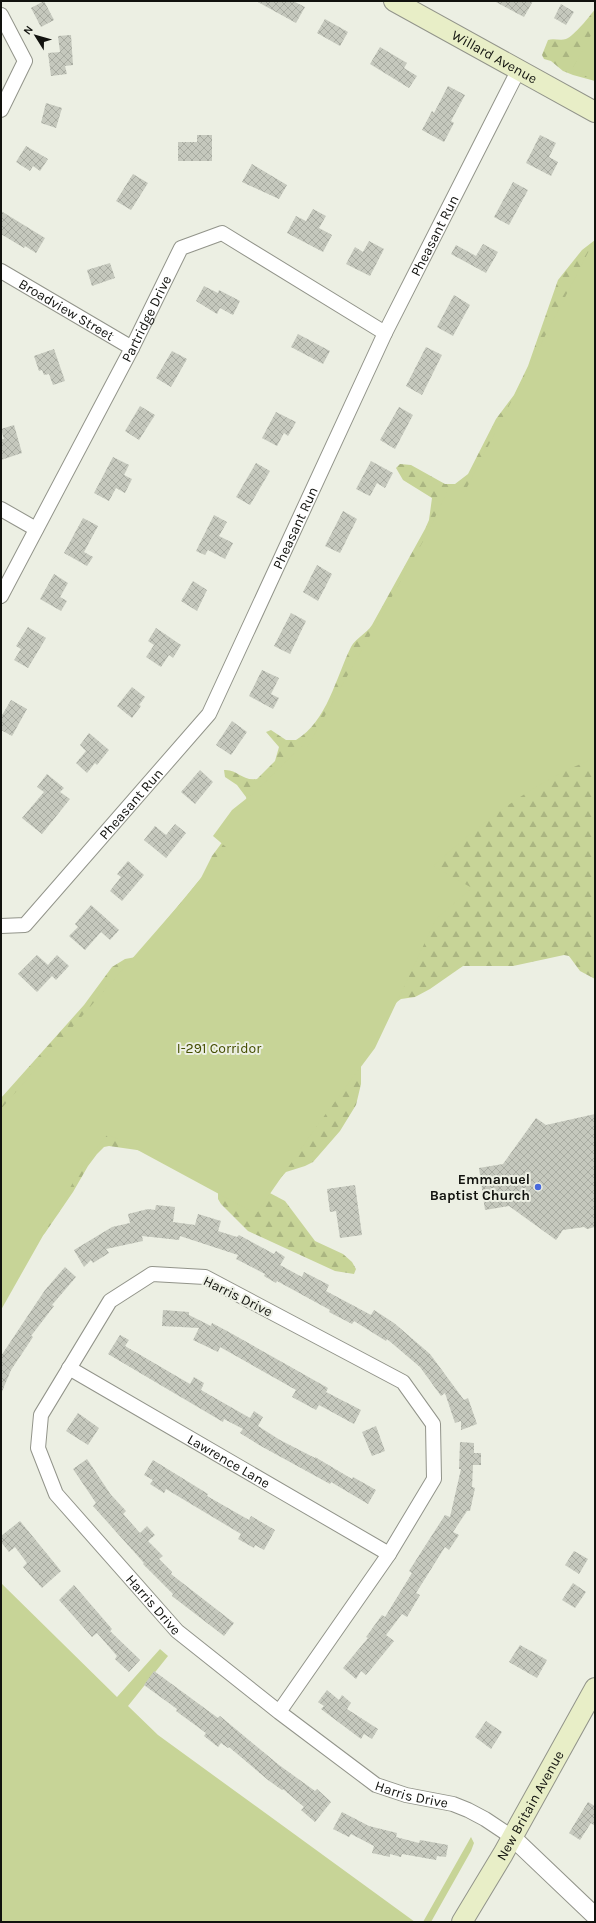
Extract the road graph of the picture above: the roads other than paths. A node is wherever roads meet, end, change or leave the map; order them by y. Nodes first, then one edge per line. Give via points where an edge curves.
1 (394, 1) edge
2 (1, 15) edge
3 (518, 71) junction
4 (1, 110) edge
5 (595, 112) edge
6 (1, 271) edge
7 (385, 333) junction
8 (132, 348) junction
9 (1, 509) edge
10 (36, 529) junction
11 (1, 596) edge
12 (1, 926) edge
13 (69, 1368) junction
14 (389, 1554) junction
15 (595, 1688) edge
16 (279, 1712) junction
17 (512, 1837) junction
18 (595, 1916) edge
19 (462, 1922) edge

1 - 3 main road, Willard Avenue
2 - 4 street via 25,61
3 - 5 main road, Willard Avenue
3 - 7 street, Pheasant Run
6 - 8 street, Broadview Street
7 - 8 street, Partridge Drive via 222,233 181,248
7 - 12 street, Pheasant Run via 209,714 25,925
8 - 10 street, Partridge Drive
9 - 10 street
10 - 11 street, Partridge Drive
13 - 14 street, Lawrence Lane
13 - 14 street, Harris Drive via 110,1301 152,1274 205,1277 402,1382 433,1424 434,1479
13 - 16 street, Harris Drive via 41,1415 38,1448 56,1494 177,1631
14 - 16 street, Harris Drive
15 - 17 main road, New Britain Avenue
16 - 17 street, Harris Drive via 376,1785 406,1795 453,1804 485,1819
17 - 18 street
17 - 19 main road, New Britain Avenue

